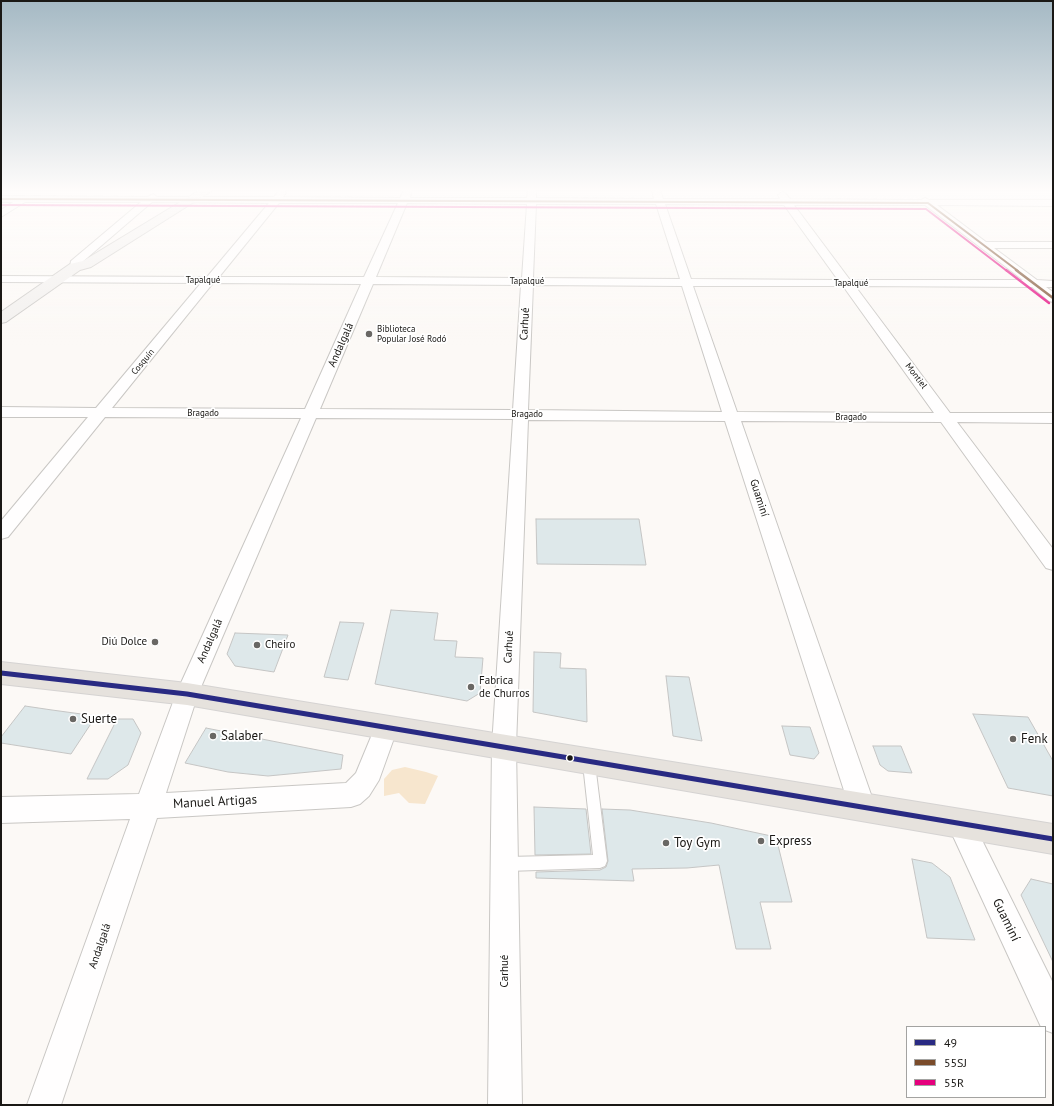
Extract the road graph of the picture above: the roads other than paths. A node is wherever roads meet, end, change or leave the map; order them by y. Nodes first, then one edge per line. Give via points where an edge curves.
1 (100, 242) edge
2 (124, 242) edge
3 (242, 242) edge
4 (386, 242) edge
5 (529, 242) edge
6 (673, 242) edge
7 (816, 242) edge
8 (979, 242) edge
9 (983, 245) junction
10 (1053, 245) edge
11 (76, 267) junction
12 (1, 279) edge
13 (59, 279) junction
14 (211, 280) junction
15 (370, 280) junction
16 (527, 281) junction
17 (686, 282) junction
18 (847, 283) junction
19 (1034, 284) junction
20 (1053, 284) edge
21 (1053, 298) edge
22 (2, 319) edge
23 (1, 412) edge
24 (101, 412) junction
25 (311, 413) junction
26 (521, 414) junction
27 (732, 417) junction
28 (946, 417) junction
29 (1053, 418) edge
30 (1, 533) edge
31 (1053, 563) edge
32 (1, 673) edge
33 (187, 694) junction
34 (386, 727) junction
35 (504, 746) junction
36 (589, 760) junction
37 (149, 806) junction
38 (862, 806) junction
39 (1, 810) edge
40 (960, 823) junction
41 (1053, 839) edge
42 (505, 864) junction
43 (1053, 1017) edge
44 (44, 1105) edge
45 (505, 1105) edge

1 - 11 street via 75,263
2 - 11 street via 87,264
3 - 14 street, Cosquín
4 - 15 street, Andalgalá
5 - 16 street, Carhué
6 - 17 street, Guaminí
7 - 18 street, Montiel
8 - 9 street
9 - 10 street
9 - 19 street
11 - 13 street
12 - 13 street, Tapalqué
13 - 14 street, Tapalqué
13 - 22 street
14 - 15 street, Tapalqué
14 - 24 street, Cosquín
15 - 16 street, Tapalqué
15 - 25 street, Andalgalá
16 - 17 street, Tapalqué
16 - 26 street, Carhué
17 - 18 street, Tapalqué
17 - 27 street, Guaminí
18 - 19 street, Tapalqué
18 - 28 street, Montiel
19 - 20 street, Tapalqué
19 - 21 street
23 - 24 street, Bragado
24 - 25 street, Bragado
24 - 30 street, Cosquín
25 - 26 street, Bragado
25 - 33 street, Andalgalá
26 - 27 street, Bragado
26 - 35 street, Carhué
27 - 28 street, Bragado
27 - 38 street, Guaminí
28 - 29 street, Bragado
28 - 31 street, Montiel
32 - 33 main road
33 - 34 main road
33 - 37 street, Andalgalá
34 - 35 main road
34 - 37 street, Manuel Artigas via 366,780 351,795
35 - 36 main road
35 - 42 street, Carhué
36 - 38 main road
36 - 42 lane via 600,861
37 - 39 street, Manuel Artigas
37 - 44 street, Andalgalá
38 - 40 main road
40 - 41 main road
40 - 43 street, Guaminí
42 - 45 street, Carhué

